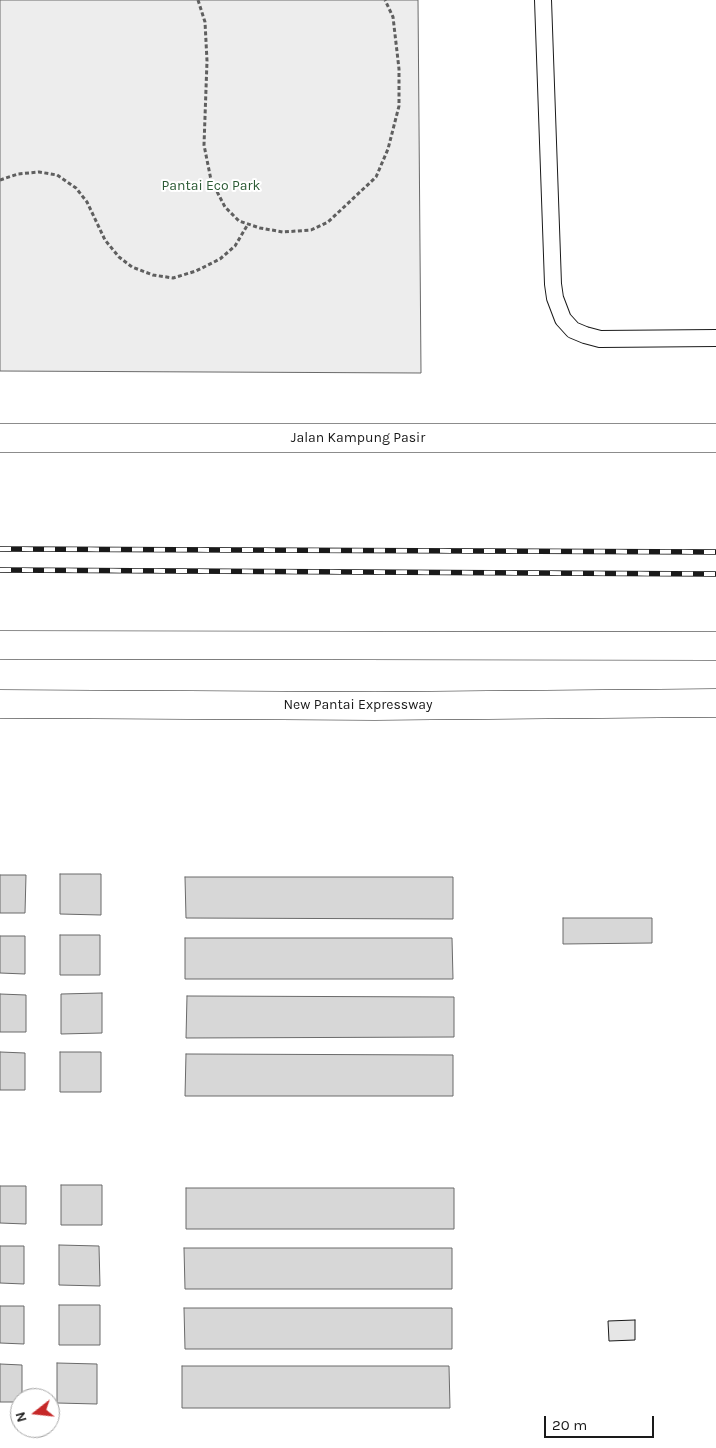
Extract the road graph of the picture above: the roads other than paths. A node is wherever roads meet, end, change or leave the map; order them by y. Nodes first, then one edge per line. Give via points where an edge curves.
1 (543, 0) edge
2 (716, 338) edge
3 (0, 438) edge
4 (716, 438) edge
5 (0, 645) edge
6 (716, 646) edge
7 (716, 703) edge
8 (0, 704) edge

1 - 2 lane via 553,284 563,318 573,330 600,339
3 - 4 main road, Jalan Kampung Pasir
5 - 6 main road
7 - 8 main road, New Pantai Expressway via 375,706

